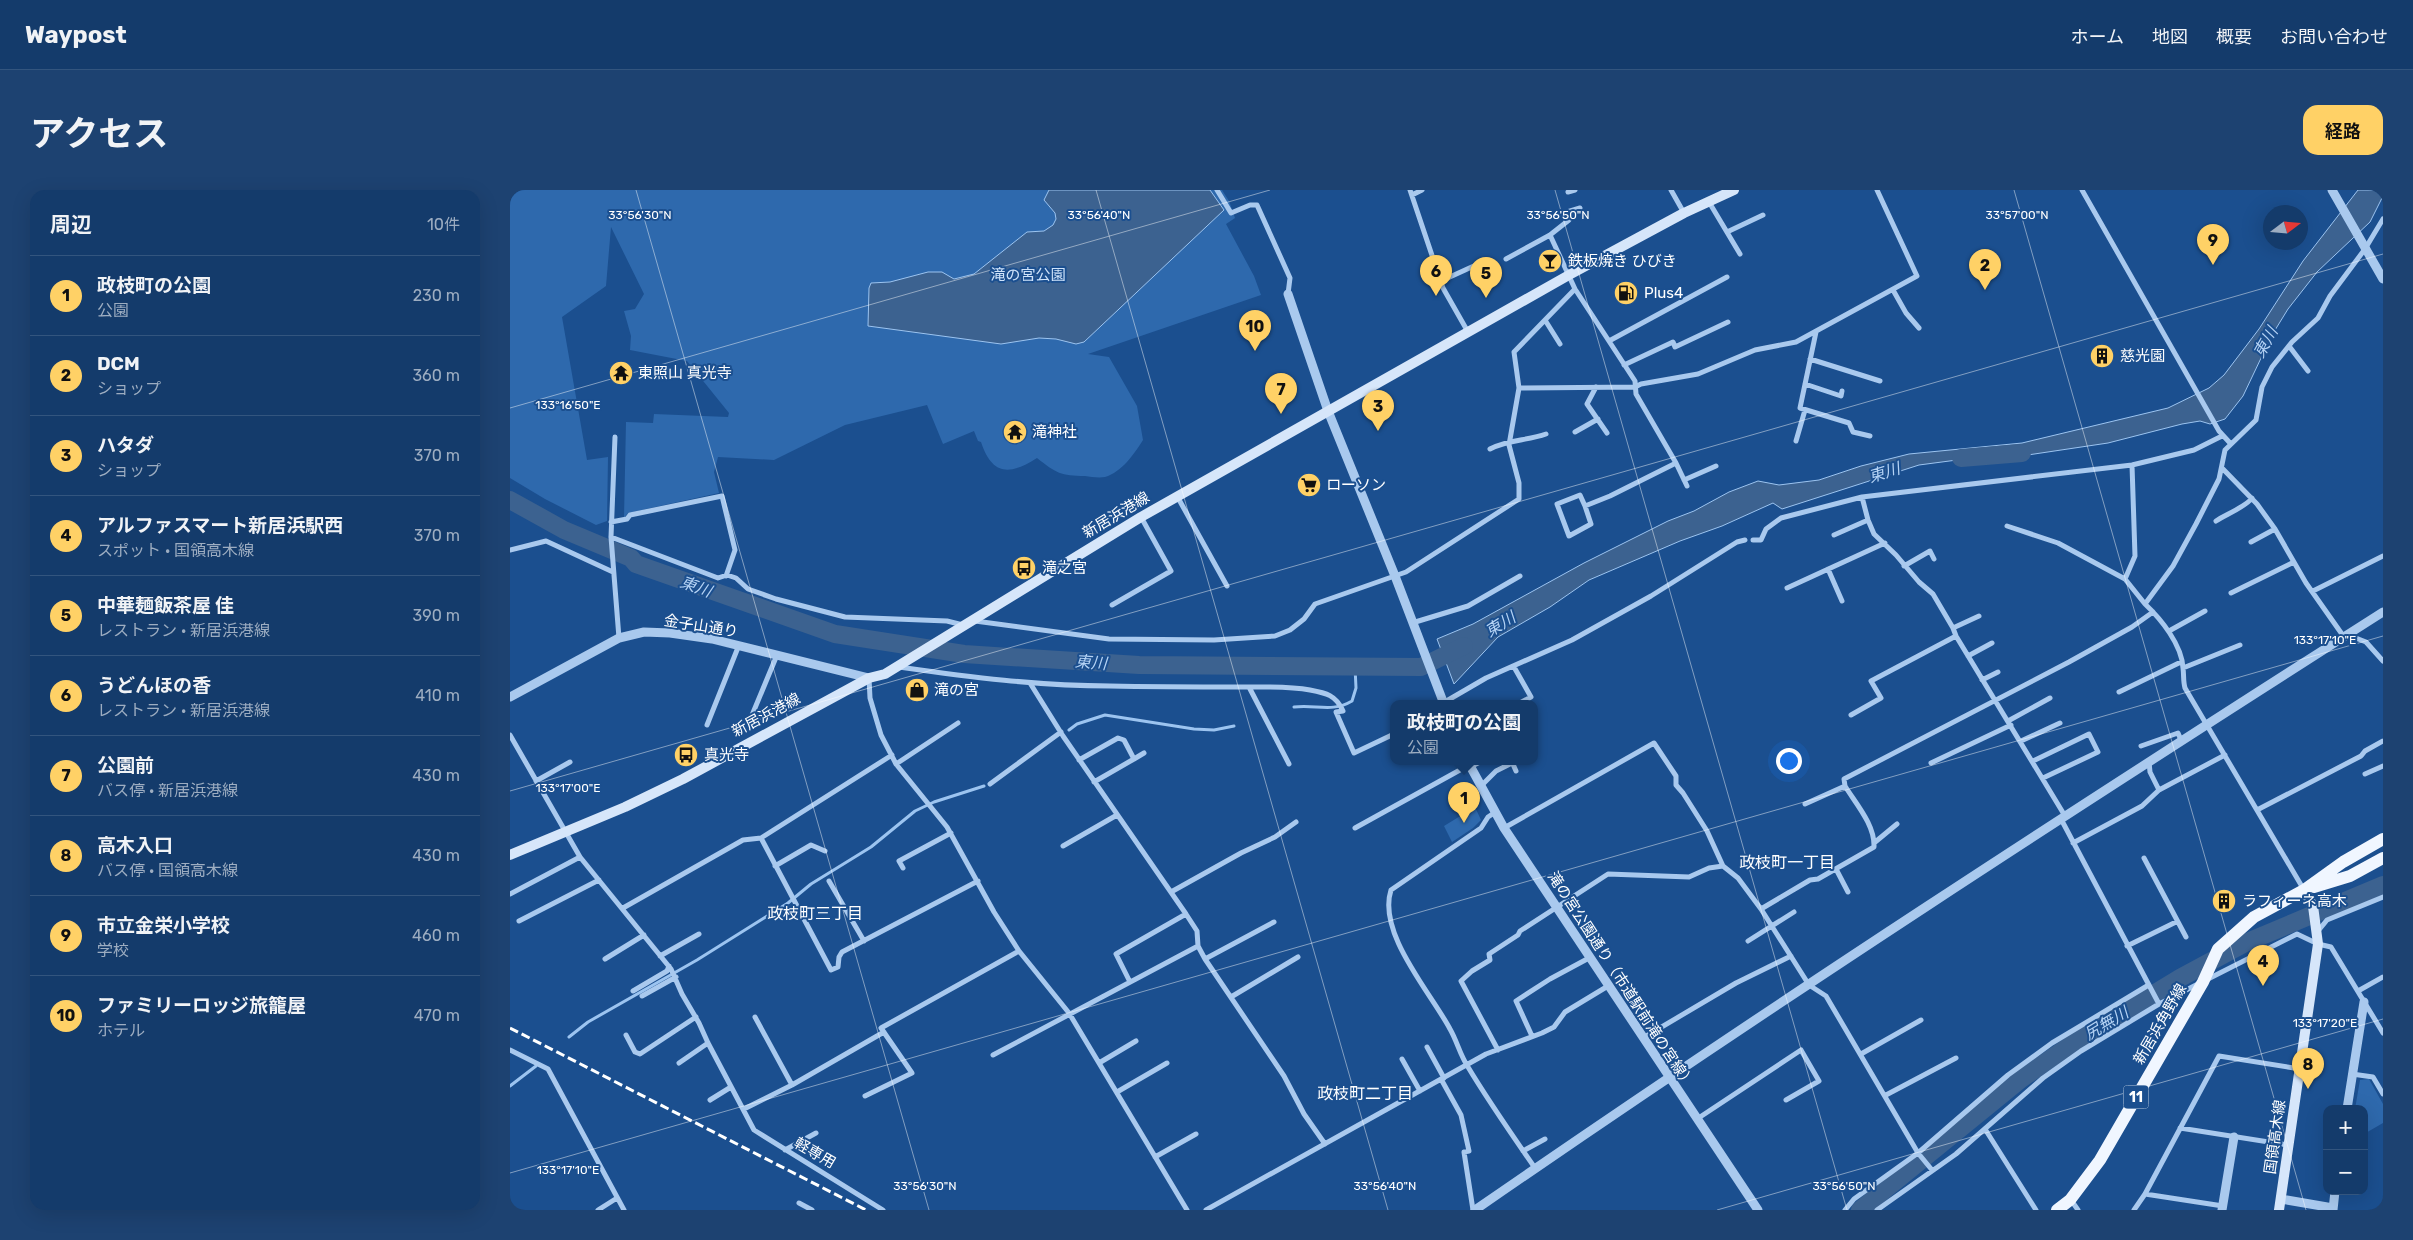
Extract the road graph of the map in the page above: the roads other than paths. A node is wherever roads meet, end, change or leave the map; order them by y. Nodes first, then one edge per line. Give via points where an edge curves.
1 (1217, 190) edge
2 (1422, 190) edge
3 (1575, 190) edge
4 (1671, 190) edge
5 (1734, 190) edge
6 (1876, 190) edge
7 (2082, 190) edge
8 (2332, 190) edge
9 (1411, 192) edge
10 (1568, 192) dead end
11 (1709, 202) junction
12 (1580, 208) dead end
13 (1684, 213) junction
14 (1763, 215) dead end
15 (2383, 219) edge
16 (1727, 232) junction
17 (1550, 235) junction
18 (2363, 245) junction
19 (1740, 254) dead end
20 (1506, 259) dead end
21 (1487, 260) dead end
22 (1569, 275) junction
23 (1727, 277) dead end
24 (2383, 279) edge
25 (1441, 281) junction
26 (1575, 289) junction
27 (1893, 290) junction
28 (1288, 294) joint
29 (1545, 320) junction
30 (1728, 322) dead end
31 (1919, 328) dead end
32 (1816, 332) junction
33 (1468, 333) junction
34 (1609, 341) junction
35 (1560, 344) dead end
36 (2289, 346) junction
37 (1810, 359) junction
38 (1624, 365) junction
39 (2308, 371) dead end
40 (1880, 381) dead end
41 (1805, 384) junction
42 (1596, 387) junction
43 (1635, 387) junction
44 (1519, 388) junction
45 (1841, 396) dead end
46 (1805, 410) junction
47 (1328, 411) junction
48 (1598, 419) junction
49 (1575, 432) dead end
50 (1607, 433) dead end
51 (2221, 433) junction
52 (1546, 434) dead end
53 (1870, 436) dead end
54 (615, 437) dead end
55 (1510, 441) junction
56 (1796, 441) dead end
57 (2230, 443) junction
58 (1490, 449) dead end
59 (1676, 463) junction
60 (2132, 465) junction
61 (1716, 466) dead end
62 (2222, 468) junction
63 (1684, 480) junction
64 (1687, 486) dead end
65 (1177, 496) junction
66 (1862, 497) junction
67 (2252, 498) junction
68 (1584, 506) junction
69 (1141, 517) junction
70 (1868, 520) junction
71 (2216, 521) dead end
72 (611, 522) junction
73 (2007, 526) dead end
74 (2274, 529) junction
75 (1834, 535) dead end
76 (611, 538) junction
77 (1745, 540) dead end
78 (1753, 540) dead end
79 (2251, 542) dead end
80 (1885, 543) junction
81 (510, 550) edge
82 (2383, 556) edge
83 (1934, 559) dead end
84 (2294, 562) junction
85 (1904, 566) junction
86 (1828, 569) junction
87 (613, 570) junction
88 (726, 576) junction
89 (1395, 576) junction
90 (1520, 576) dead end
91 (2125, 579) junction
92 (1227, 586) dead end
93 (1787, 588) dead end
94 (2313, 591) junction
95 (2231, 593) dead end
96 (1842, 601) dead end
97 (1112, 604) dead end
98 (2145, 604) junction
99 (2204, 611) dead end
100 (2153, 612) junction
101 (2383, 612) edge
102 (1979, 616) dead end
103 (967, 622) junction
104 (1412, 623) junction
105 (1953, 628) junction
106 (2169, 631) junction
107 (1956, 636) junction
108 (2346, 636) junction
109 (619, 638) junction
110 (1992, 643) dead end
111 (739, 645) junction
112 (2240, 645) dead end
113 (777, 654) junction
114 (1968, 656) junction
115 (2383, 661) edge
116 (2181, 662) junction
117 (896, 667) junction
118 (1514, 667) junction
119 (2183, 668) junction
120 (1998, 672) dead end
121 (869, 678) junction
122 (1982, 680) junction
123 (1030, 682) junction
124 (1249, 687) junction
125 (2119, 692) dead end
126 (510, 697) edge
127 (2050, 698) dead end
128 (1443, 700) edge
129 (1445, 700) edge
130 (1525, 700) edge
131 (1995, 702) junction
132 (1851, 715) dead end
133 (750, 720) dead end
134 (958, 723) dead end
135 (2009, 723) junction
136 (2060, 723) dead end
137 (707, 724) dead end
138 (2206, 724) junction
139 (1060, 732) junction
140 (510, 735) edge
141 (1390, 736) edge
142 (2181, 740) junction
143 (2021, 741) junction
144 (2383, 741) edge
145 (2142, 746) dead end
146 (1144, 754) dead end
147 (892, 755) junction
148 (2225, 756) junction
149 (1134, 759) junction
150 (1079, 760) junction
151 (2033, 761) junction
152 (570, 762) dead end
153 (2149, 762) junction
154 (1931, 763) dead end
155 (896, 764) junction
156 (1289, 764) dead end
157 (1469, 765) edge
158 (1508, 765) edge
159 (1513, 765) edge
160 (2383, 766) edge
161 (1516, 771) dead end
162 (2364, 774) dead end
163 (2043, 778) junction
164 (536, 780) junction
165 (1094, 782) junction
166 (990, 784) dead end
167 (1480, 786) junction
168 (1845, 786) junction
169 (2158, 790) junction
170 (1805, 804) dead end
171 (2257, 810) junction
172 (1494, 813) junction
173 (1117, 815) junction
174 (2063, 818) junction
175 (1296, 822) dead end
176 (1897, 824) dead end
177 (1355, 828) dead end
178 (1504, 828) junction
179 (565, 833) junction
180 (951, 833) junction
181 (761, 838) junction
182 (2383, 840) edge
183 (2073, 843) junction
184 (1874, 844) junction
185 (1063, 846) dead end
186 (825, 851) dead end
187 (510, 855) edge
188 (580, 857) junction
189 (2144, 858) dead end
190 (2383, 858) edge
191 (776, 866) junction
192 (1723, 866) junction
193 (903, 868) dead end
194 (1836, 869) junction
195 (599, 880) junction
196 (829, 881) dead end
197 (978, 881) junction
198 (2304, 890) junction
199 (1171, 892) junction
200 (1848, 892) dead end
201 (510, 894) edge
202 (2383, 897) edge
203 (1556, 906) junction
204 (623, 908) junction
205 (1761, 909) junction
206 (1794, 912) dead end
207 (1186, 914) junction
208 (519, 921) dead end
209 (1274, 922) dead end
210 (2176, 922) junction
211 (1772, 925) junction
212 (2318, 931) junction
213 (699, 934) dead end
214 (644, 935) junction
215 (2186, 937) dead end
216 (864, 940) junction
217 (1748, 941) dead end
218 (2318, 944) junction
219 (1198, 946) junction
220 (2126, 946) junction
221 (1019, 951) junction
222 (660, 956) junction
223 (1791, 956) junction
224 (1298, 957) dead end
225 (1589, 958) junction
226 (605, 959) dead end
227 (1205, 959) junction
228 (670, 968) junction
229 (676, 977) junction
230 (2383, 977) edge
231 (2204, 979) junction
232 (1130, 982) junction
233 (1810, 985) junction
234 (1608, 986) junction
235 (2148, 988) junction
236 (633, 991) dead end
237 (2358, 991) junction
238 (642, 996) dead end
239 (1231, 997) junction
240 (2157, 1002) junction
241 (2364, 1002) junction
242 (1069, 1013) junction
243 (696, 1017) junction
244 (755, 1017) dead end
245 (1921, 1020) dead end
246 (884, 1032) junction
247 (2383, 1033) edge
248 (626, 1035) dead end
249 (1532, 1036) junction
250 (1643, 1038) junction
251 (1136, 1041) dead end
252 (708, 1043) junction
253 (1427, 1047) dead end
254 (510, 1050) edge
255 (1498, 1050) junction
256 (1861, 1054) junction
257 (993, 1055) dead end
258 (1956, 1058) dead end
259 (1402, 1059) dead end
260 (1099, 1062) junction
261 (678, 1063) dead end
262 (1167, 1063) dead end
263 (1466, 1065) junction
264 (2300, 1069) junction
265 (2352, 1074) junction
266 (1443, 1079) junction
267 (1669, 1079) junction
268 (792, 1085) junction
269 (731, 1087) junction
270 (1420, 1091) junction
271 (1117, 1092) junction
272 (2383, 1094) edge
273 (1886, 1095) junction
274 (865, 1096) dead end
275 (710, 1100) dead end
276 (1786, 1100) dead end
277 (2348, 1105) edge
278 (744, 1109) junction
279 (1696, 1120) junction
280 (2180, 1128) junction
281 (1985, 1129) junction
282 (816, 1133) dead end
283 (1196, 1134) dead end
284 (2234, 1137) junction
285 (1545, 1139) dead end
286 (1326, 1144) junction
287 (2288, 1145) junction
288 (785, 1150) junction
289 (1523, 1151) junction
290 (1919, 1154) junction
291 (1156, 1157) junction
292 (1535, 1168) junction
293 (1931, 1169) junction
294 (2145, 1194) junction
295 (2335, 1195) edge
296 (617, 1198) junction
297 (2281, 1199) junction
298 (2070, 1200) junction
299 (799, 1203) dead end
300 (2223, 1208) edge
301 (2333, 1209) edge
302 (598, 1210) edge
303 (624, 1210) edge
304 (812, 1210) edge
305 (883, 1210) edge
306 (1186, 1210) edge
307 (1206, 1210) edge
308 (1474, 1210) edge
309 (1758, 1210) edge
310 (1845, 1210) edge
311 (1877, 1210) edge
312 (2036, 1210) edge
313 (2057, 1210) edge
314 (2078, 1210) edge
315 (2134, 1210) edge
316 (2279, 1210) edge

1 - 28 street via 1231,213 1250,205 1257,206 1290,278
2 - 9 street
3 - 10 street
4 - 13 street
5 - 11 main road, 新居浜港線
6 - 27 street via 1917,276
7 - 51 street
8 - 18 street
9 - 25 street
11 - 13 main road, 新居浜港線
11 - 16 street
12 - 17 street via 1567,212 1569,220
13 - 22 main road, 新居浜港線
14 - 16 street
15 - 18 street
16 - 19 street
17 - 20 street
17 - 22 street
18 - 24 street
18 - 36 street via 2318,318
21 - 25 street
22 - 26 street
22 - 33 main road, 新居浜港線
23 - 34 street
25 - 33 street
26 - 29 street
26 - 34 street
27 - 31 street
27 - 32 street
28 - 47 street
29 - 35 street
29 - 44 street via 1514,352
30 - 38 street via 1676,347 1673,342
32 - 37 street
32 - 43 street via 1796,342 1755,350 1698,374
33 - 47 main road, 新居浜港線
34 - 38 street
36 - 39 street
36 - 57 street via 2272,367 2262,387 2256,420
37 - 40 street
37 - 41 street
38 - 43 street
41 - 45 street
41 - 46 street via 1800,408
42 - 43 street
42 - 44 street
42 - 48 street via 1587,404
43 - 59 street
44 - 55 street
46 - 53 street via 1849,423 1853,432
46 - 56 street
47 - 65 main road, 新居浜港線
47 - 89 street
48 - 49 street
48 - 50 street
51 - 57 street
51 - 60 street via 2194,450
52 - 55 street via 1519,442
54 - 72 street
55 - 58 street
55 - 89 street via 1519,499
57 - 62 street via 2225,450
59 - 63 street
59 - 68 street
60 - 66 street
60 - 91 street via 2135,556
61 - 63 street
62 - 67 street
62 - 98 street via 2173,566
63 - 64 street
65 - 69 main road, 新居浜港線
65 - 92 street
66 - 70 street
66 - 78 street via 1781,518 1766,529 1761,540
67 - 71 street
67 - 74 street
68 - 68 street via 1580,495 1557,504 1569,536 1591,524
69 - 97 street via 1171,571
69 - 103 main road, 新居浜港線
70 - 75 street
70 - 80 street via 1874,534
72 - 76 street
72 - 88 street via 722,496 735,550
73 - 91 street via 2058,543
74 - 79 street
74 - 84 street
76 - 87 street
76 - 88 street via 718,578
77 - 118 street via 1572,640
80 - 85 street
80 - 86 street
81 - 87 street via 546,541
82 - 94 street
83 - 85 street via 1930,550
84 - 94 street
84 - 95 street
85 - 105 street via 1933,594
86 - 93 street
86 - 96 street
87 - 109 street
88 - 103 street via 736,578 748,589 776,599 845,616
89 - 103 street via 1315,604 1304,619 1276,636 1214,640 1109,639
89 - 104 street
90 - 104 street via 1468,606
91 - 98 street
94 - 108 street
98 - 100 street
99 - 106 street
100 - 106 street
100 - 131 street via 2132,627
101 - 108 street
102 - 105 street
103 - 117 main road, 新居浜港線
104 - 128 street
105 - 107 street
106 - 116 street
107 - 114 street
107 - 132 street via 1871,681 1881,698
108 - 115 street via 2366,642
108 - 138 street
109 - 111 street, 金子山通り via 644,632 670,633
109 - 126 street, 金子山通り
110 - 114 street
111 - 113 street, 金子山通り
111 - 137 street
112 - 119 street
113 - 121 street, 金子山通り
113 - 133 street
114 - 122 street
116 - 119 street
116 - 125 street
117 - 121 main road, 新居浜港線
117 - 123 street
118 - 129 street
118 - 130 street via 1531,697
119 - 138 street via 2185,688
120 - 122 street
121 - 147 street via 870,698
121 - 179 main road, 新居浜港線 via 683,779
122 - 131 street
123 - 124 street
123 - 139 street
124 - 141 street via 1308,690 1328,694 1338,700 1343,710 1336,712 1354,753
124 - 156 street
127 - 135 street
131 - 135 street
131 - 168 street via 1844,779
134 - 155 street
135 - 143 street
135 - 154 street
136 - 143 street
138 - 142 street
138 - 148 street
139 - 150 street
139 - 166 street
140 - 164 street, 軽専用
142 - 145 street via 2178,733
142 - 153 street
143 - 151 street
144 - 171 street via 2361,756
146 - 149 street
147 - 155 street
147 - 181 street
148 - 169 street
148 - 171 street
149 - 150 street via 1124,740 1118,738
149 - 165 street
150 - 165 street
151 - 163 street
151 - 163 street via 2089,734 2098,752
152 - 164 street
153 - 169 street
153 - 174 street
155 - 180 street
157 - 167 street, 滝の宮公園通り（市道駅前滝の宮線）
157 - 177 street
158 - 167 street
159 - 161 street
160 - 162 street
163 - 174 street
164 - 179 street, 軽専用
165 - 173 street
167 - 172 street, 滝の宮公園通り（市道駅前滝の宮線）
168 - 170 street
168 - 184 street via 1868,823
169 - 183 street via 2142,806
171 - 198 street
172 - 178 street, 滝の宮公園通り（市道駅前滝の宮線）
172 - 263 street via 1481,828 1391,890 1389,897 1389,917 1394,933 1450,1029
173 - 185 street
173 - 199 street
174 - 183 street
174 - 233 street
175 - 199 street via 1275,837
176 - 184 street
178 - 192 street via 1654,744 1676,776 1676,785 1707,831
178 - 203 street, 滝の宮公園通り（市道駅前滝の宮線）
179 - 187 main road, 新居浜港線
179 - 188 street, 軽専用
180 - 193 street via 899,861
180 - 197 street
181 - 191 street
181 - 204 street via 743,840
182 - 198 main road, 11 via 2343,862
183 - 220 street
184 - 194 street via 1874,847
186 - 191 street via 811,845
188 - 195 street, 軽専用
188 - 201 street
189 - 210 street
190 - 198 main road, 11 via 2350,876
191 - 216 street via 831,970 838,967 842,952
192 - 203 street via 1708,868 1689,877 1608,874
192 - 205 street via 1738,878
194 - 200 street
194 - 205 street via 1810,880
195 - 204 street, 軽専用
195 - 208 street
196 - 216 street
197 - 216 street
197 - 221 street
198 - 212 main road, 国領高木線 via 2313,906
198 - 231 main road, 11 via 2254,917 2218,949
199 - 207 street
202 - 212 street via 2327,920
203 - 225 street, 滝の宮公園通り（市道駅前滝の宮線）
203 - 255 street via 1489,954 1490,960 1461,981
204 - 214 street, 軽専用
205 - 211 street
206 - 211 street
207 - 219 street via 1196,931
207 - 232 street via 1116,954
209 - 227 street
210 - 215 street
210 - 220 street
211 - 217 street
211 - 223 street
212 - 218 main road, 国領高木線
213 - 222 street
214 - 222 street, 軽専用
214 - 226 street
218 - 231 street via 2297,934
218 - 237 street via 2331,947
218 - 264 main road, 国領高木線
219 - 227 street
219 - 232 street
220 - 235 street
221 - 242 street
221 - 246 street via 881,1028
222 - 228 street, 軽専用
223 - 233 street
223 - 250 street via 1736,983
224 - 239 street
225 - 234 street, 滝の宮公園通り（市道駅前滝の宮線）
225 - 249 street via 1516,1001
227 - 239 street
228 - 229 street, 軽専用
228 - 236 street
229 - 238 street
229 - 243 street, 軽専用
230 - 237 street
231 - 240 street
231 - 298 main road, 新居浜角野線 / 11 via 2100,1160
232 - 242 street
233 - 256 street via 1826,996
233 - 267 street
234 - 249 street via 1564,1012 1554,1027
234 - 250 street, 滝の宮公園通り（市道駅前滝の宮線）
235 - 240 street
235 - 290 street via 2052,1043 2008,1075
237 - 241 street
239 - 286 street
240 - 281 street via 2043,1078
241 - 247 street
241 - 265 street
242 - 257 street
242 - 260 street
243 - 248 street via 640,1054 635,1052
243 - 252 street, 軽専用
244 - 268 street
245 - 256 street
246 - 268 street
246 - 274 street via 912,1073
249 - 255 street
250 - 267 street, 滝の宮公園通り（市道駅前滝の宮線）
251 - 260 street
252 - 261 street
252 - 269 street, 軽専用
253 - 266 street
254 - 296 street via 548,1069
255 - 263 street
256 - 273 street
258 - 273 street
259 - 270 street
260 - 271 street
262 - 271 street
263 - 266 street
263 - 289 street
264 - 280 street via 2219,1056
264 - 287 main road, 国領高木線
265 - 272 street via 2373,1077
265 - 277 street
266 - 270 street
266 - 308 street via 1461,1114 1469,1151 1464,1152
267 - 279 street, 滝の宮公園通り（市道駅前滝の宮線）
267 - 292 street
268 - 278 street
269 - 275 street
269 - 278 street, 軽専用
270 - 286 street
271 - 291 street
273 - 290 street
276 - 279 street via 1818,1081 1802,1050
278 - 288 street, 軽専用 via 758,1134
279 - 309 street, 滝の宮公園通り（市道駅前滝の宮線）
280 - 284 street
280 - 294 street
281 - 293 street via 1956,1154
281 - 312 street
282 - 288 street
283 - 291 street
284 - 287 street
284 - 300 street
285 - 289 street
286 - 307 street
287 - 297 main road, 国領高木線
288 - 305 street, 軽専用
289 - 292 street
290 - 293 street
290 - 310 street via 1854,1199
291 - 306 street
292 - 308 street
293 - 311 street
294 - 300 street
294 - 315 street
295 - 301 street
296 - 302 street
296 - 303 street
297 - 301 street
297 - 316 main road, 国領高木線
298 - 313 main road, 新居浜角野線 / 11
298 - 314 street
299 - 304 street

